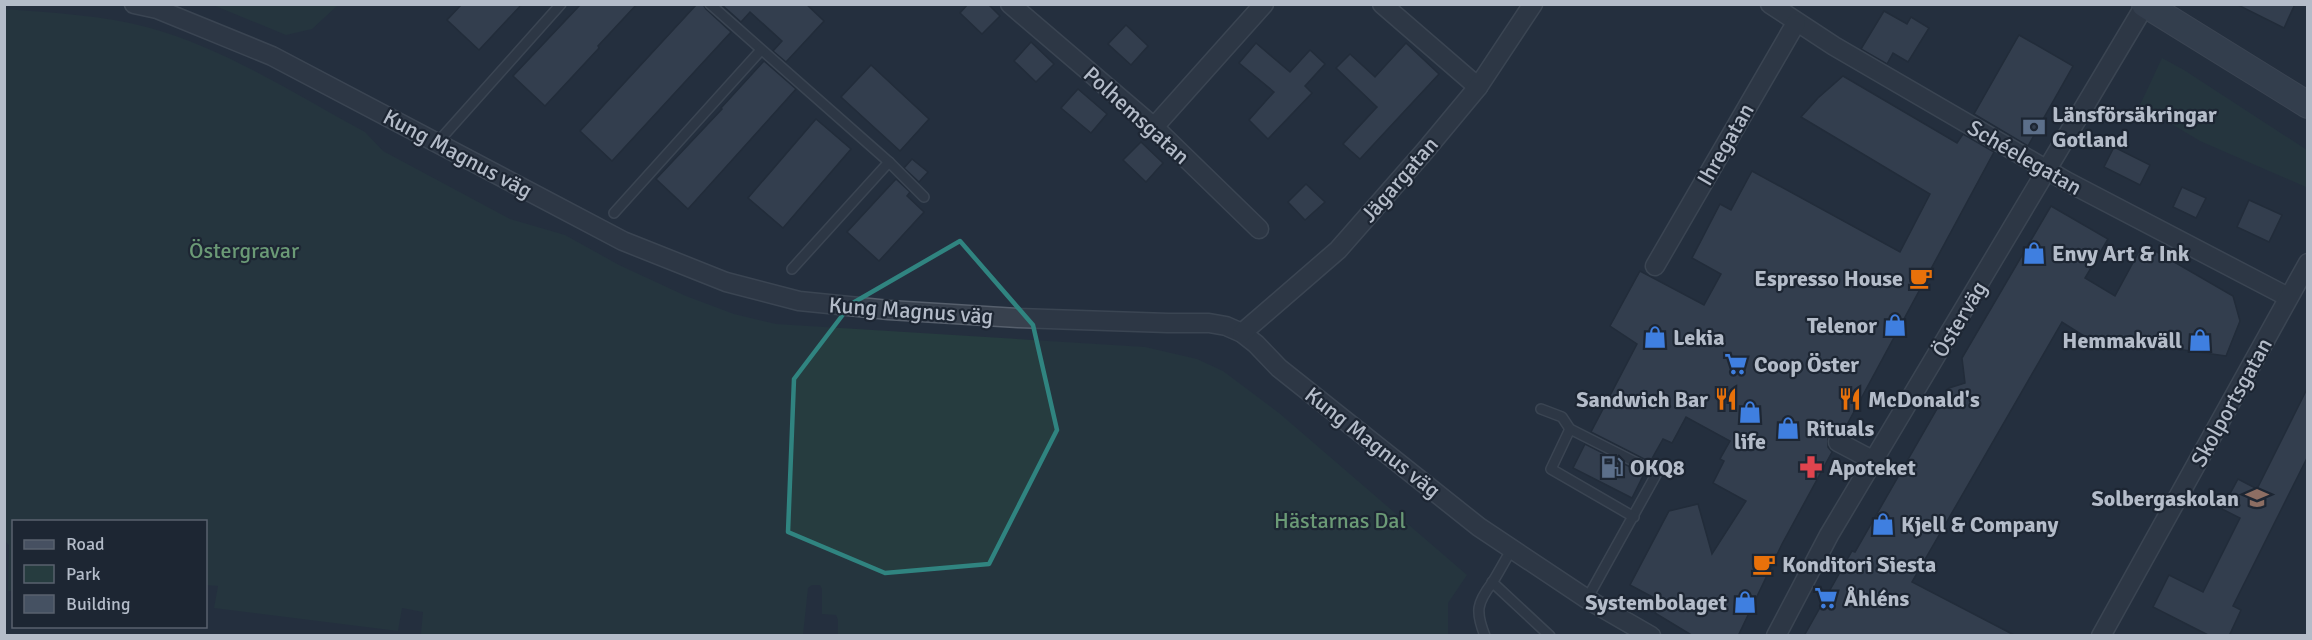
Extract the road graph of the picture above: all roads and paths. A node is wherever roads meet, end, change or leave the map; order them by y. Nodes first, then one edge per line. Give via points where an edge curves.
1 (134, 4) edge
2 (561, 4) edge
3 (710, 4) edge
4 (1010, 4) edge
5 (1264, 4) edge
6 (1382, 4) edge
7 (1533, 4) edge
8 (1770, 4) edge
9 (2145, 4) edge
10 (1796, 23) junction
11 (761, 50) junction
12 (1478, 87) junction
13 (2307, 105) edge
14 (1154, 127) junction
15 (437, 143) junction
16 (889, 162) junction
17 (2047, 171) junction
18 (924, 197) dead end
19 (614, 213) dead end
20 (1259, 229) dead end
21 (2307, 263) edge
22 (1655, 266) dead end
23 (792, 269) dead end
24 (2288, 297) junction
25 (1242, 333) junction
26 (1541, 409) dead end
27 (1569, 429) junction
28 (1838, 442) dead end
29 (1874, 461) junction
30 (1634, 517) junction
31 (1512, 549) junction
32 (1492, 582) junction
33 (1587, 599) junction
34 (1485, 636) edge
35 (1550, 636) edge
36 (1651, 636) edge
37 (1776, 636) edge
38 (2101, 636) edge

1 - 15 street, Kung Magnus väg via 157,9 272,56
2 - 15 lane
3 - 11 lane
4 - 14 street, Polhemsgatan
5 - 14 street
6 - 12 street
7 - 12 street, Jägargatan
8 - 10 street, Schéelegatan
9 - 13 main road
9 - 17 street, Österväg
10 - 17 street, Schéelegatan
10 - 22 street, Ihregatan
11 - 16 lane
11 - 19 lane
12 - 25 street, Jägargatan via 1338,250
14 - 20 street, Polhemsgatan
15 - 25 street, Kung Magnus väg via 624,241 726,282 799,301 1018,318 1209,323
16 - 18 lane
16 - 23 lane
17 - 24 street, Schéelegatan
17 - 29 street, Österväg
21 - 24 street, Skolportsgatan
24 - 38 street, Skolportsgatan
25 - 31 street, Kung Magnus väg via 1279,368
26 - 27 lane via 1562,417
27 - 30 lane via 1551,470
27 - 30 lane via 1657,473
28 - 29 street
29 - 37 street, Österväg via 1829,535
30 - 33 lane
31 - 32 lane
31 - 33 street, Kung Magnus väg
32 - 34 lane via 1481,596 1478,608
32 - 35 lane
33 - 36 street, Kung Magnus väg

